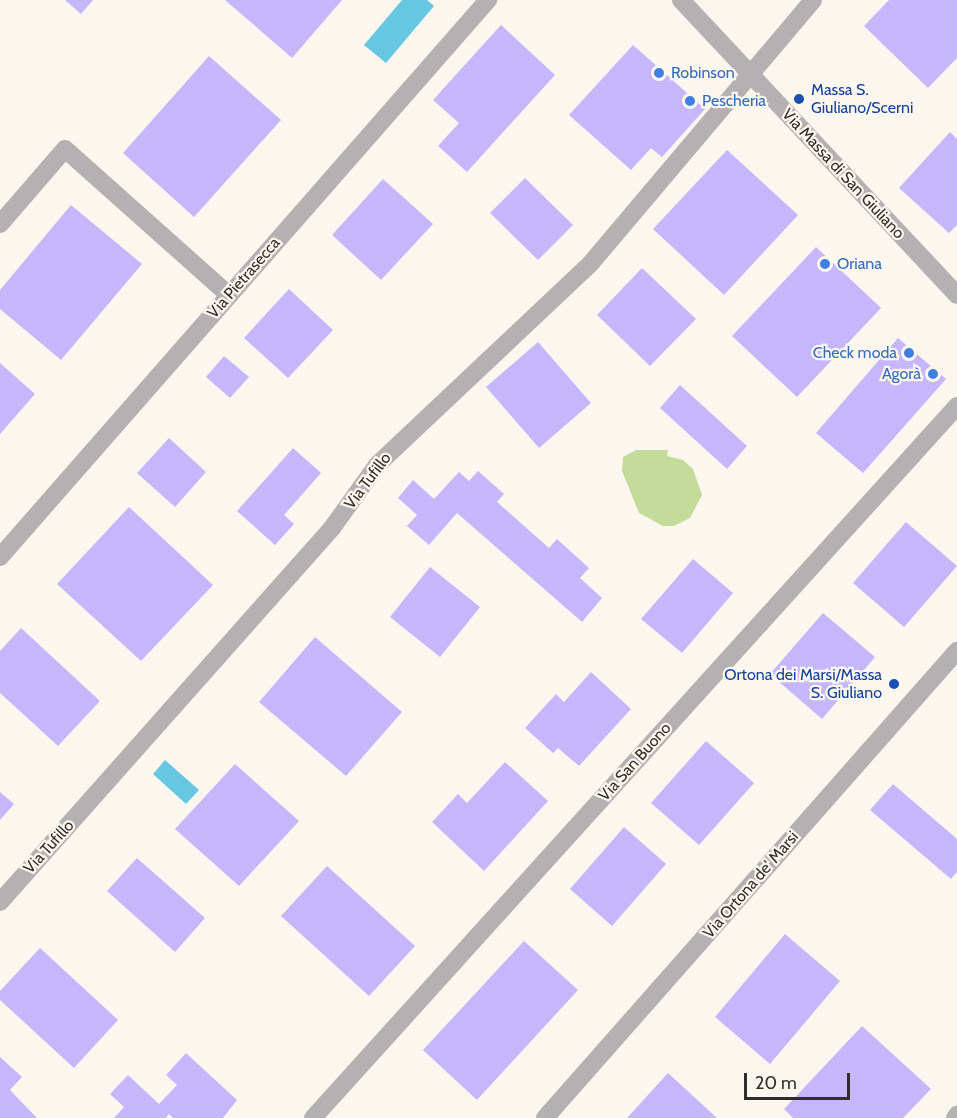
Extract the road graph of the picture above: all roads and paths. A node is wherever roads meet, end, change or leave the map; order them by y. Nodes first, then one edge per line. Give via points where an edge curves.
1 (488, 0) edge
2 (681, 0) edge
3 (813, 0) edge
4 (749, 74) junction
5 (0, 224) edge
6 (954, 283) edge
7 (229, 295) junction
8 (957, 406) edge
9 (0, 556) edge
10 (957, 651) edge
11 (0, 902) edge
12 (313, 1118) edge
13 (545, 1118) edge

1 - 7 street, Via Pietrasecca
2 - 4 street, Via Massa di San Giuliano
3 - 4 street, Via Tufillo
4 - 6 street, Via Massa di San Giuliano
4 - 11 street, Via Tufillo via 597,257 378,464 332,528
5 - 7 street via 65,149
7 - 9 street, Via Pietrasecca
8 - 12 street, Via San Buono
10 - 13 street, Via Ortona de' Marsi

